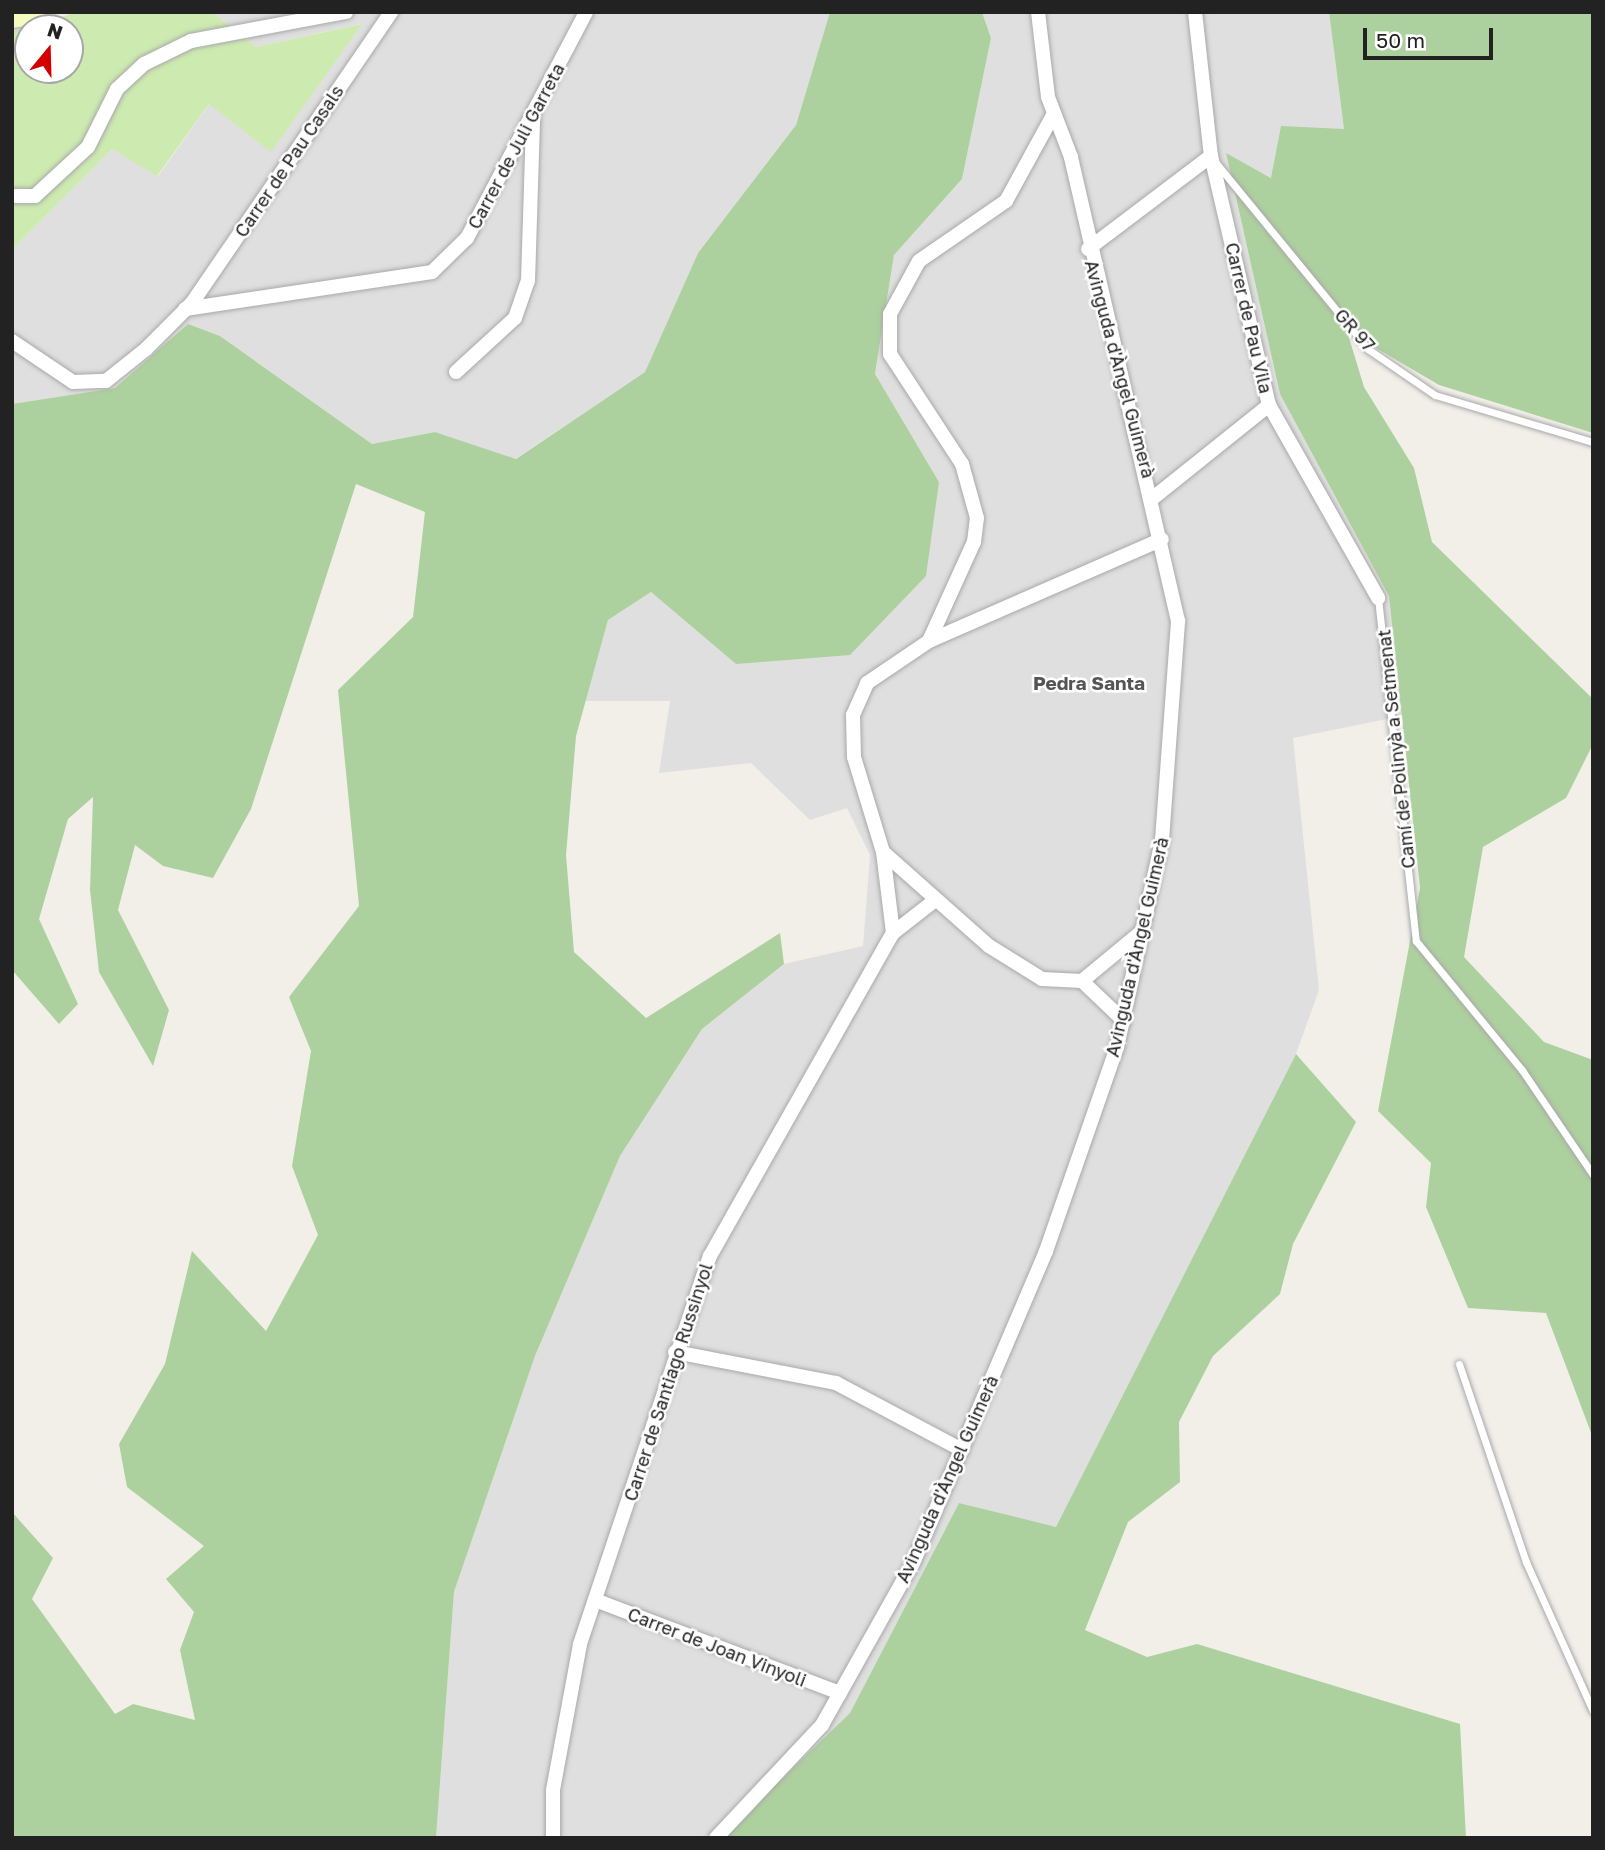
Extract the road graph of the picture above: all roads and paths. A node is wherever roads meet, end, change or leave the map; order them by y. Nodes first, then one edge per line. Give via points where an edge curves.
1 (43, 12) edge
2 (346, 12) edge
3 (391, 12) edge
4 (586, 12) edge
5 (1038, 12) edge
6 (1195, 12) edge
7 (12, 17) edge
8 (533, 113) junction
9 (1053, 115) junction
10 (1211, 156) junction
11 (12, 196) edge
12 (1088, 249) junction
13 (185, 309) junction
14 (12, 341) edge
15 (456, 372) dead end
16 (1269, 405) junction
17 (1593, 442) edge
18 (1153, 498) junction
19 (1162, 539) junction
20 (1378, 598) joint
21 (929, 641) junction
22 (883, 852) junction
23 (934, 901) junction
24 (1141, 932) junction
25 (893, 933) junction
26 (1082, 981) junction
27 (1124, 1021) junction
28 (1593, 1175) edge
29 (675, 1352) junction
30 (1459, 1364) dead end
31 (962, 1450) junction
32 (595, 1600) junction
33 (840, 1693) junction
34 (1593, 1711) edge
35 (553, 1838) edge
36 (716, 1838) edge

1 - 7 main road
2 - 11 street via 191,41 144,64 117,89 88,147 35,196
3 - 13 street, Carrer de Pau Casals
4 - 8 street, Carrer de Juli Garreta
5 - 9 street, Avinguda d'Àngel Guimerà
6 - 10 street, Carrer de Pau Vila
8 - 13 street, Carrer de Juli Garreta via 467,238 432,272
8 - 15 street via 528,281 515,318
9 - 12 street, Avinguda d'Àngel Guimerà via 1071,158
9 - 21 street via 1006,201 919,261 890,314 890,354 962,464 978,518 974,542
10 - 12 street
10 - 16 street, Carrer de Pau Vila
10 - 17 lane, GR 97 via 1368,349 1435,394
12 - 18 street, Avinguda d'Àngel Guimerà
13 - 14 street, Carrer de Pau Casals via 106,380 73,382
16 - 18 street
16 - 20 street, Carrer de Pau Vila
18 - 19 street, Avinguda d'Àngel Guimerà
19 - 21 street
19 - 24 street, Avinguda d'Àngel Guimerà via 1178,621 1162,841
20 - 28 lane, Camí de Polinyà a Setmenat via 1416,941 1522,1070
21 - 22 street via 878,671 853,715 859,782
22 - 23 street
22 - 25 street
23 - 25 street, Carrer de Santiago Russinyol
23 - 26 street via 1023,971 1053,982
24 - 26 street
24 - 27 street, Avinguda d'Àngel Guimerà
25 - 29 street, Carrer de Santiago Russinyol via 710,1256
26 - 27 street
27 - 31 street, Avinguda d'Àngel Guimerà via 1046,1251
29 - 31 street via 836,1383
29 - 32 street, Carrer de Santiago Russinyol
30 - 34 lane via 1526,1562
31 - 33 street, Avinguda d'Àngel Guimerà via 914,1563
32 - 33 street, Carrer de Joan Vinyoli
32 - 35 street, Carrer de Santiago Russinyol via 553,1790
33 - 36 street, Avinguda d'Àngel Guimerà via 822,1724

